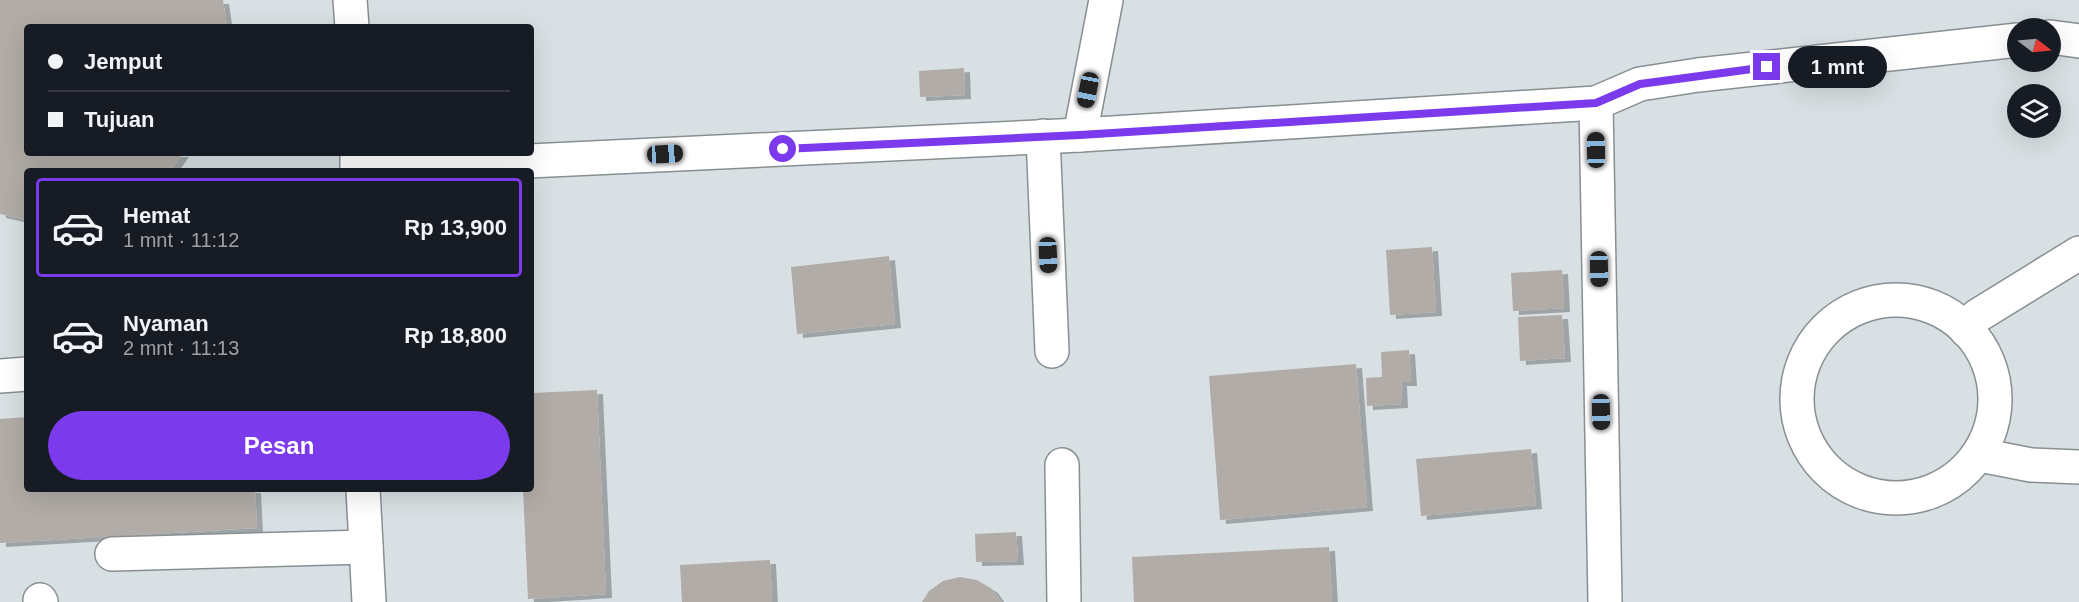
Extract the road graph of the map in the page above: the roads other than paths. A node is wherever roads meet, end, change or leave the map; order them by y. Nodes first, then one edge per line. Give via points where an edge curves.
1 (351, 0) edge
2 (1106, 0) edge
3 (352, 24) edge
4 (2061, 39) edge
5 (2007, 41) edge
6 (2079, 41) edge
7 (1596, 103) junction
8 (1080, 135) junction
9 (1043, 136) junction
10 (357, 164) edge
11 (2079, 253) edge
12 (1966, 330) junction
13 (1052, 351) dead end
14 (24, 374) edge
15 (0, 376) edge
16 (1980, 454) junction
17 (1062, 465) dead end
18 (2079, 467) edge
19 (363, 492) edge
20 (366, 547) junction
21 (112, 554) dead end
22 (369, 602) edge
23 (1064, 602) edge
24 (1605, 602) edge

1 - 3 lane
2 - 8 lane
4 - 6 lane
5 - 7 lane via 1698,75 1640,84
7 - 8 lane
7 - 24 lane
8 - 9 lane
9 - 10 lane
9 - 13 lane
11 - 12 lane via 1977,316
12 - 16 lane via 1979,343 1994,379 1995,418
12 - 16 lane via 1952,315 1916,300 1877,301 1841,316 1813,344 1798,381 1798,420 1814,456 1841,483 1878,498 1917,498 1952,482
14 - 15 lane
16 - 18 lane via 2031,465
17 - 23 lane
19 - 20 lane
20 - 21 lane
20 - 22 lane

